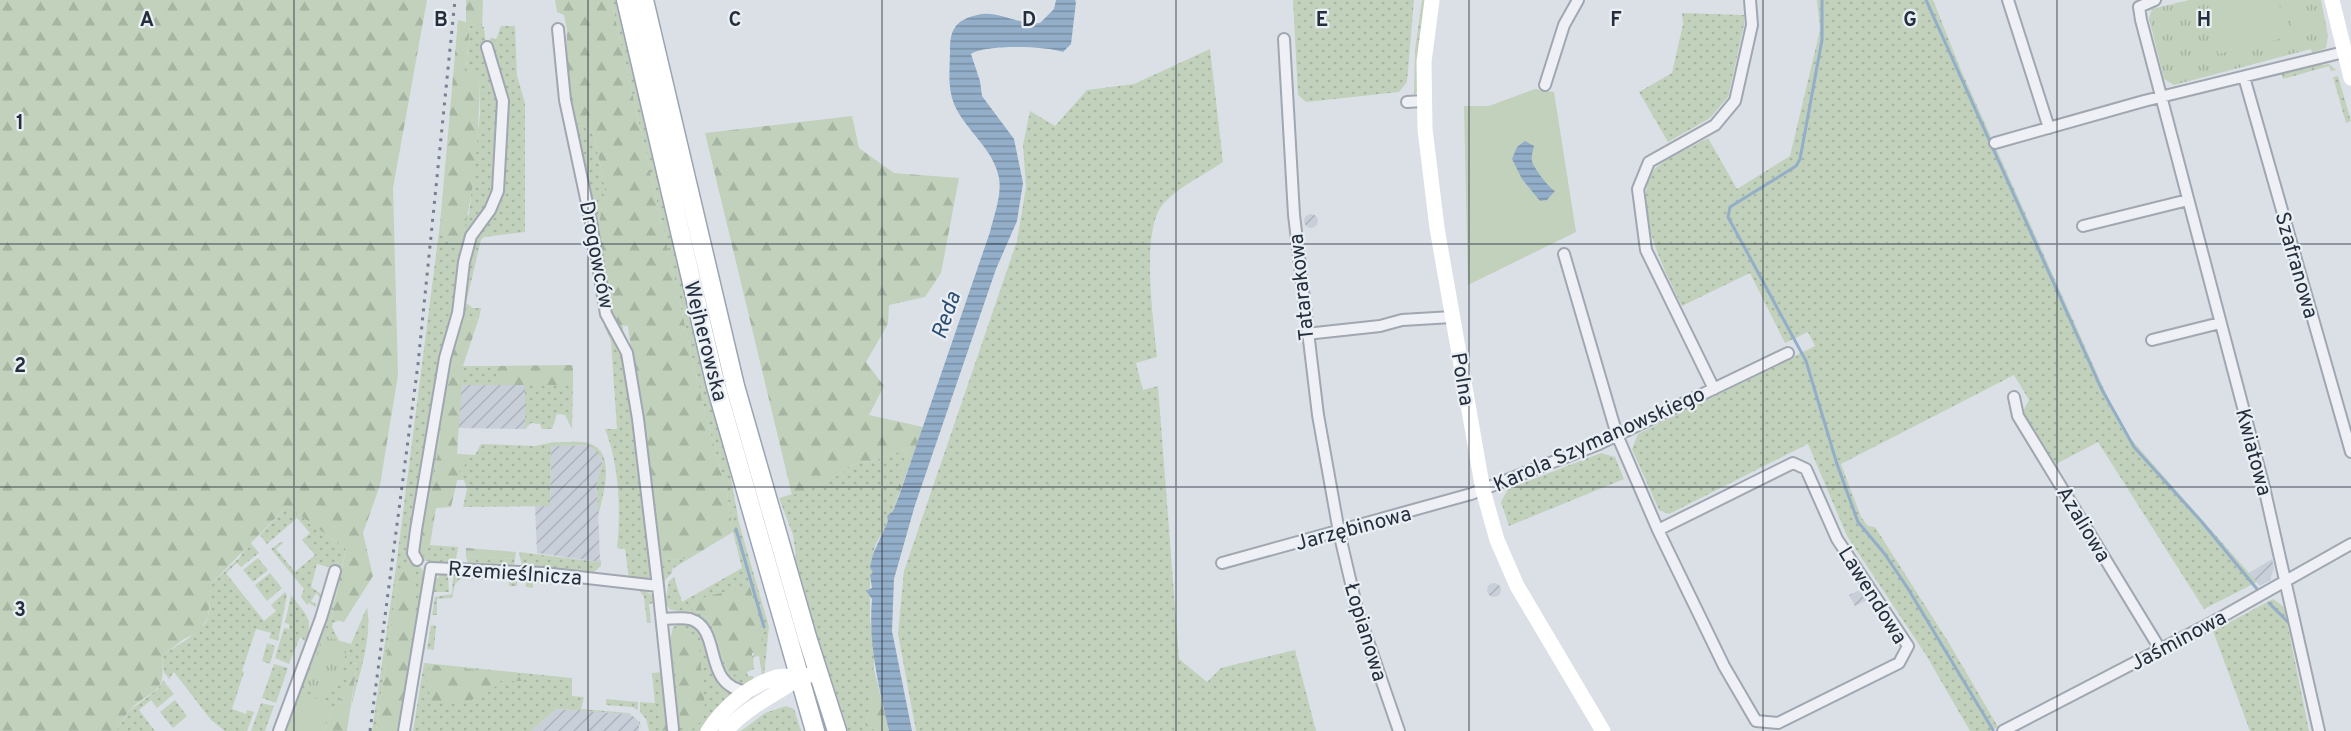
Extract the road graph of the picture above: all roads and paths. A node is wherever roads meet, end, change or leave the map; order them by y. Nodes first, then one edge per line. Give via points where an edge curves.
1 (626, 0) edge
2 (644, 0) edge
3 (1432, 0) edge
4 (1578, 0) edge
5 (1750, 0) edge
6 (2008, 0) edge
7 (2155, 0) edge
8 (2332, 0) edge
9 (558, 29) dead end
10 (1284, 39) dead end
11 (487, 47) dead end
12 (2344, 52) junction
13 (2244, 77) junction
14 (2351, 78) edge
15 (1545, 85) dead end
16 (2161, 97) junction
17 (1423, 101) junction
18 (1407, 102) dead end
19 (2049, 128) junction
20 (1995, 143) dead end
21 (2188, 200) junction
22 (2083, 226) dead end
23 (1564, 254) dead end
24 (1452, 317) junction
25 (2220, 323) junction
26 (1306, 334) junction
27 (2152, 340) dead end
28 (1788, 352) dead end
29 (1714, 389) junction
30 (2014, 397) dead end
31 (1617, 435) junction
32 (2351, 452) edge
33 (1483, 490) junction
34 (1658, 531) junction
35 (1339, 532) junction
36 (2351, 544) edge
37 (417, 560) dead end
38 (1222, 563) dead end
39 (335, 571) dead end
40 (2286, 581) junction
41 (658, 586) junction
42 (662, 619) junction
43 (2160, 649) junction
44 (818, 672) junction
45 (800, 677) junction
46 (748, 692) junction
47 (673, 729) dead end
48 (279, 731) edge
49 (404, 731) edge
50 (708, 731) edge
51 (726, 731) edge
52 (815, 731) edge
53 (837, 731) edge
54 (1399, 731) edge
55 (1603, 731) edge
56 (2003, 731) edge
57 (2319, 731) edge

1 - 45 main road, Wejherowska via 716,386
2 - 44 main road, Wejherowska via 735,386
3 - 17 street, Polna
4 - 15 street via 1564,25
5 - 29 street, Karola Szymanowskiego via 1752,26 1735,101 1715,124 1649,162 1638,189 1646,250
6 - 19 street
7 - 16 street, Kwiatowa via 2139,7
8 - 12 street
9 - 41 street, Drogowców via 565,100 606,314 627,353
10 - 26 street, Tatarakowa via 1293,216
11 - 37 street via 503,101 498,191 471,236 464,262 458,314 447,350 416,530 413,553
12 - 13 street
12 - 14 street
13 - 16 street
13 - 32 street, Szafranowa
16 - 19 street
16 - 21 street, Kwiatowa
17 - 18 street
17 - 24 street, Polna via 1436,223
19 - 20 street
21 - 22 street
21 - 25 street, Kwiatowa
23 - 31 street, Lawendowa
24 - 26 street
24 - 33 street, Polna
25 - 27 street
25 - 40 street, Kwiatowa
26 - 35 street, Tatarakowa
28 - 29 street, Karola Szymanowskiego
29 - 31 street, Karola Szymanowskiego
30 - 43 street, Azaliowa via 2018,416
31 - 33 street, Karola Szymanowskiego
31 - 34 street, Lawendowa
33 - 35 street, Jarzębinowa
33 - 55 street, Polna via 1493,529 1517,586
34 - 34 street, Lawendowa via 1785,466 1800,464 1810,476 1837,539 1908,646 1907,651 1899,663 1778,723 1756,721 1724,666
35 - 38 street, Jarzębinowa
35 - 54 street, Łopianowa via 1357,609
36 - 40 street, Jaśminowa
39 - 48 street
40 - 43 street, Jaśminowa
40 - 57 street, Kwiatowa
41 - 42 street
41 - 49 street, Rzemieślnicza via 543,573 431,568
42 - 46 street via 684,618 701,626 720,676 737,691
42 - 47 street
43 - 56 street, Jaśminowa
44 - 45 street
44 - 53 main road, Wejherowska
45 - 46 street via 778,677
45 - 51 street via 760,701
45 - 52 main road, Wejherowska
46 - 50 street via 726,708

